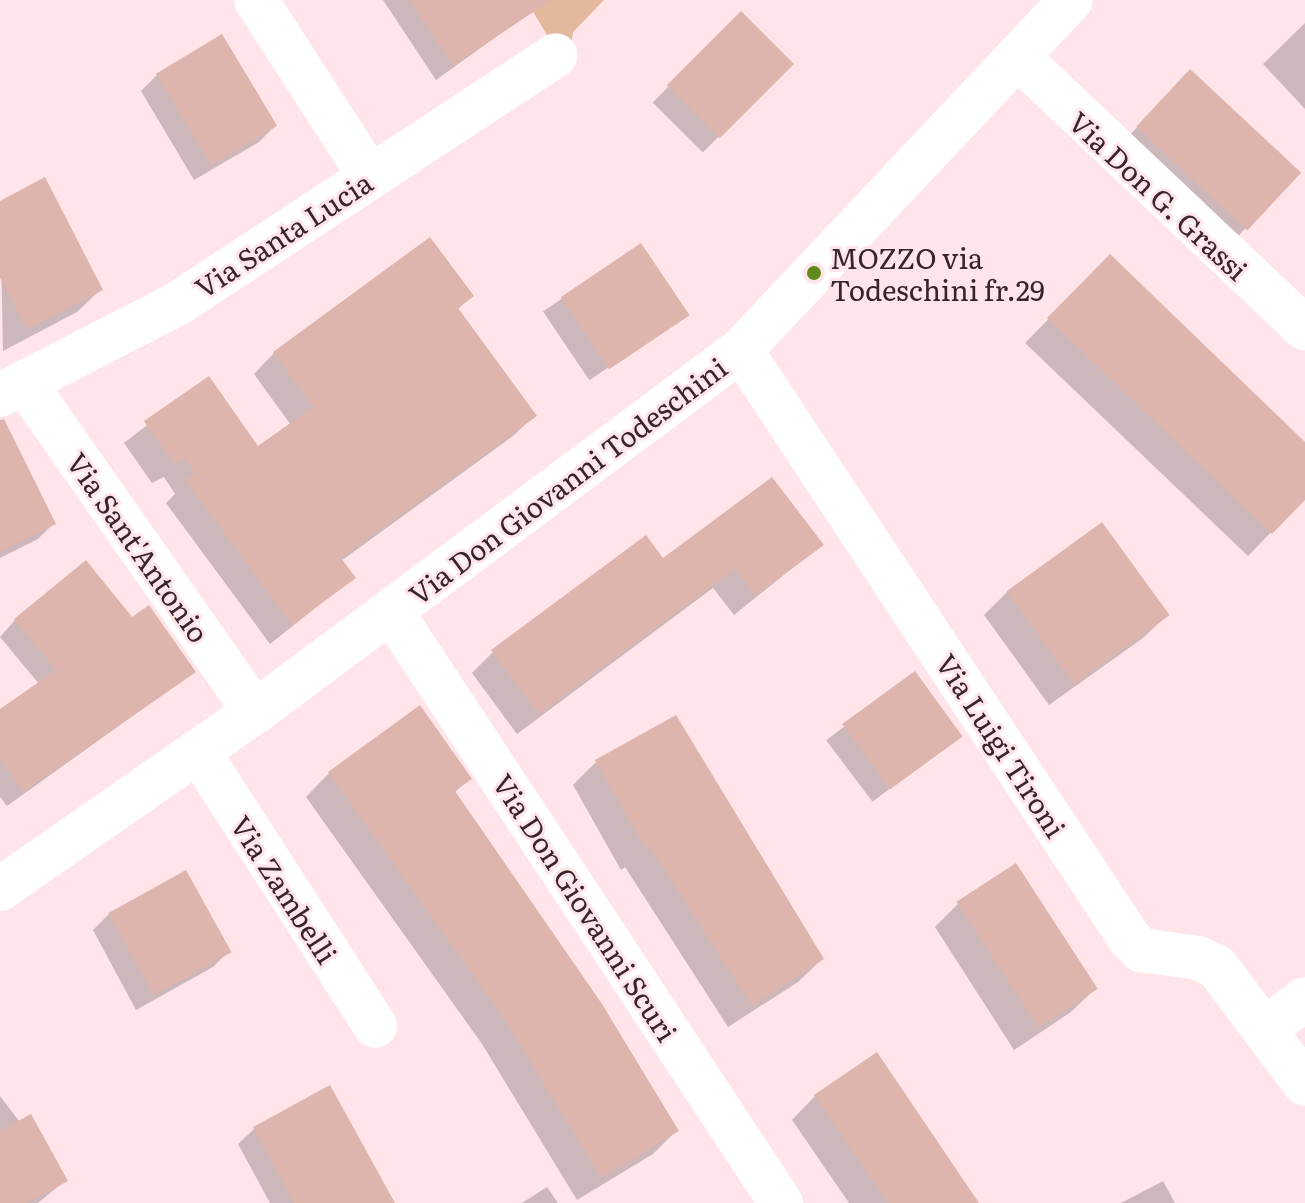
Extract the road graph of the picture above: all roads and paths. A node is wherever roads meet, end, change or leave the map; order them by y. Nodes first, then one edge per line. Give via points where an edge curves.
1 (256, 0) edge
2 (1071, 0) edge
3 (556, 55) dead end
4 (1018, 57) junction
5 (370, 177) junction
6 (1305, 328) edge
7 (741, 350) junction
8 (12, 389) edge
9 (391, 611) junction
10 (255, 712) junction
11 (198, 751) junction
12 (0, 889) edge
13 (1305, 999) edge
14 (375, 1026) dead end
15 (1265, 1029) junction
16 (1305, 1084) edge
17 (781, 1203) edge

1 - 5 street
2 - 4 street, Via Don Giovanni Todeschini
3 - 5 street, Via Santa Lucia
4 - 6 street, Via Don G. Grassi
4 - 7 street, Via Don Giovanni Todeschini
5 - 8 street, Via Santa Lucia via 177,304
7 - 9 street, Via Don Giovanni Todeschini
7 - 15 street, Via Luigi Tironi via 1130,939 1141,950 1198,958 1217,967
8 - 10 street, Via Sant'Antonio
9 - 10 street, Via Don Giovanni Todeschini
9 - 17 street, Via Don Giovanni Scuri
10 - 11 street, Via Don Giovanni Todeschini
11 - 12 street, Via Don Giovanni Todeschini
11 - 14 street, Via Zambelli
13 - 15 street
15 - 16 street, Via Luigi Tironi

